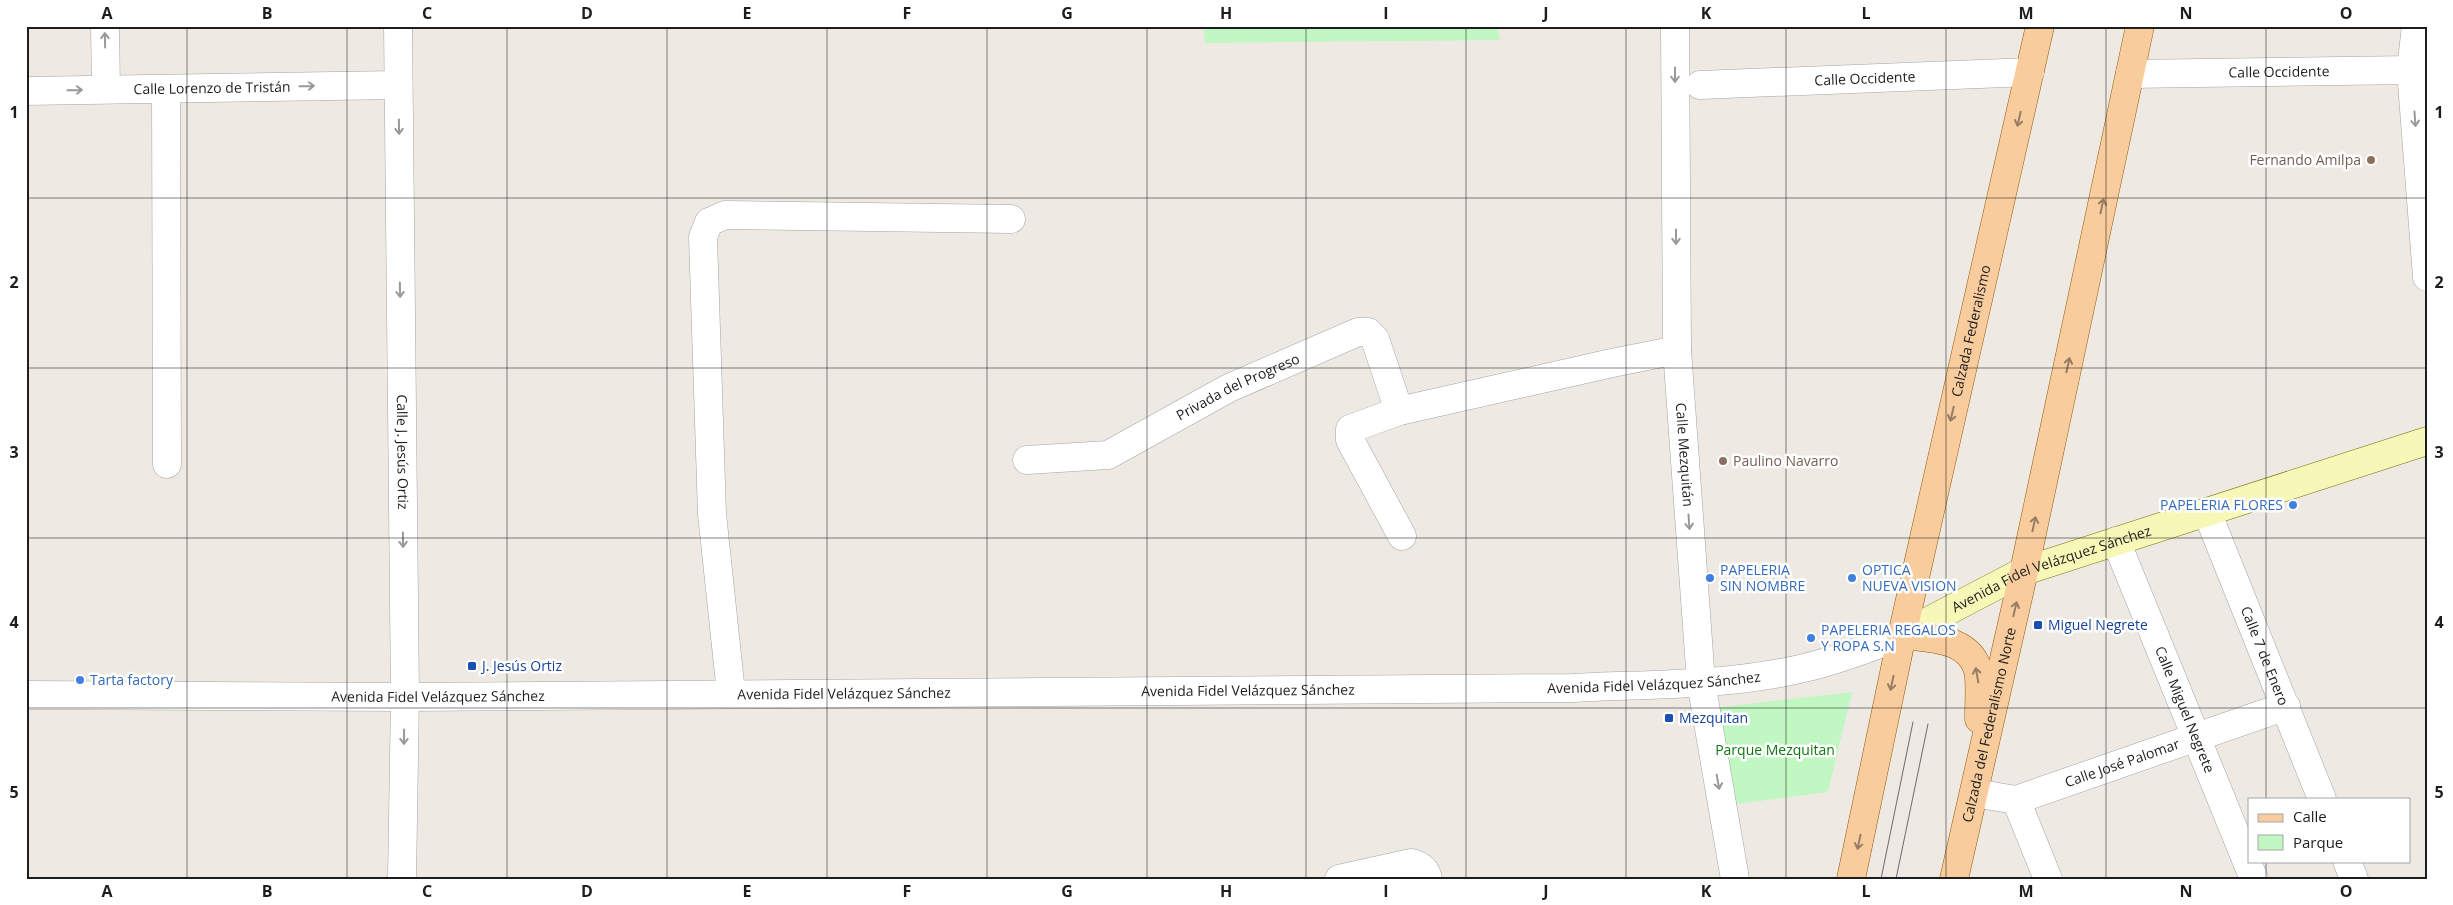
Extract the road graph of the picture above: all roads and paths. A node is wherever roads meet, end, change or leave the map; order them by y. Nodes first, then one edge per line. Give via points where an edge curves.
1 (105, 26) edge
2 (398, 26) edge
3 (1676, 26) edge
4 (2040, 26) edge
5 (2140, 26) edge
6 (2416, 26) edge
7 (2419, 69) edge
8 (2030, 72) junction
9 (2130, 74) junction
10 (398, 85) junction
11 (1700, 85) dead end
12 (166, 88) junction
13 (106, 89) junction
14 (26, 91) edge
15 (1011, 219) dead end
16 (2427, 277) edge
17 (1677, 350) junction
18 (1399, 411) junction
19 (2427, 441) edge
20 (1027, 460) dead end
21 (167, 464) dead end
22 (2207, 512) junction
23 (1402, 536) dead end
24 (2116, 541) junction
25 (2024, 571) junction
26 (1902, 635) junction
27 (1701, 682) junction
28 (731, 693) junction
29 (26, 695) edge
30 (405, 698) junction
31 (2286, 706) junction
32 (2196, 738) junction
33 (1981, 758) junction
34 (1974, 793) junction
35 (2322, 798) edge
36 (2016, 800) junction
37 (2348, 862) edge
38 (402, 879) edge
39 (1339, 879) edge
40 (1428, 879) edge
41 (1735, 879) edge
42 (1851, 879) edge
43 (1954, 879) edge
44 (2048, 879) edge
45 (2254, 879) edge
46 (2354, 879) edge

13 -> 1 street
2 - 10 street, Calle J. Jesús Ortiz
3 -> 17 street, Calle Mezquitán
4 - 8 main road, Calzada Federalismo
5 - 9 main road
6 - 7 street
7 - 9 street, Calle Occidente
7 -> 16 street
8 - 11 street, Calle Occidente
8 -> 26 main road, Calzada Federalismo
25 -> 9 main road
12 -> 10 street, Calle Lorenzo de Tristán
10 -> 30 street, Calle J. Jesús Ortiz
12 - 13 street, Calle Lorenzo de Tristán
12 - 21 street
14 -> 13 street, Calle Lorenzo de Tristán
15 - 28 street via 725,215 709,222 704,237 712,514
17 - 18 street
17 -> 27 street, Calle Mezquitán
18 - 20 street, Privada del Progreso via 1375,339 1368,332 1358,332 1229,388 1108,456
18 - 23 street via 1350,429 1350,440
19 - 22 main road, Avenida Fidel Velázquez Sánchez
22 - 24 main road, Avenida Fidel Velázquez Sánchez
22 - 31 street, Calle 7 de Enero
24 - 25 main road, Avenida Fidel Velázquez Sánchez
24 - 32 street, Calle Miguel Negrete
25 - 26 main road, Avenida Fidel Velázquez Sánchez
33 -> 25 main road, Calzada del Federalismo Norte
26 - 27 street, Avenida Fidel Velázquez Sánchez via 1854,654 1804,668 1752,678
33 -> 26 main road via 1978,674 1974,662 1955,643
26 -> 42 main road
27 - 28 street, Avenida Fidel Velázquez Sánchez via 1572,688
27 -> 41 street, Calle Mezquitán
28 - 30 street, Avenida Fidel Velázquez Sánchez
29 - 30 street, Avenida Fidel Velázquez Sánchez
30 -> 38 street, Calle J. Jesús Ortiz
31 - 32 street, Calle José Palomar
31 - 35 street, Calle 7 de Enero
32 - 36 street, Calle José Palomar
32 - 45 street, Calle Miguel Negrete
33 - 34 main road, Calzada del Federalismo Norte
34 - 36 street
34 - 43 main road, Calzada del Federalismo Norte
36 - 44 street
37 - 46 street
39 - 40 street via 1411,863 1419,864 1427,872

